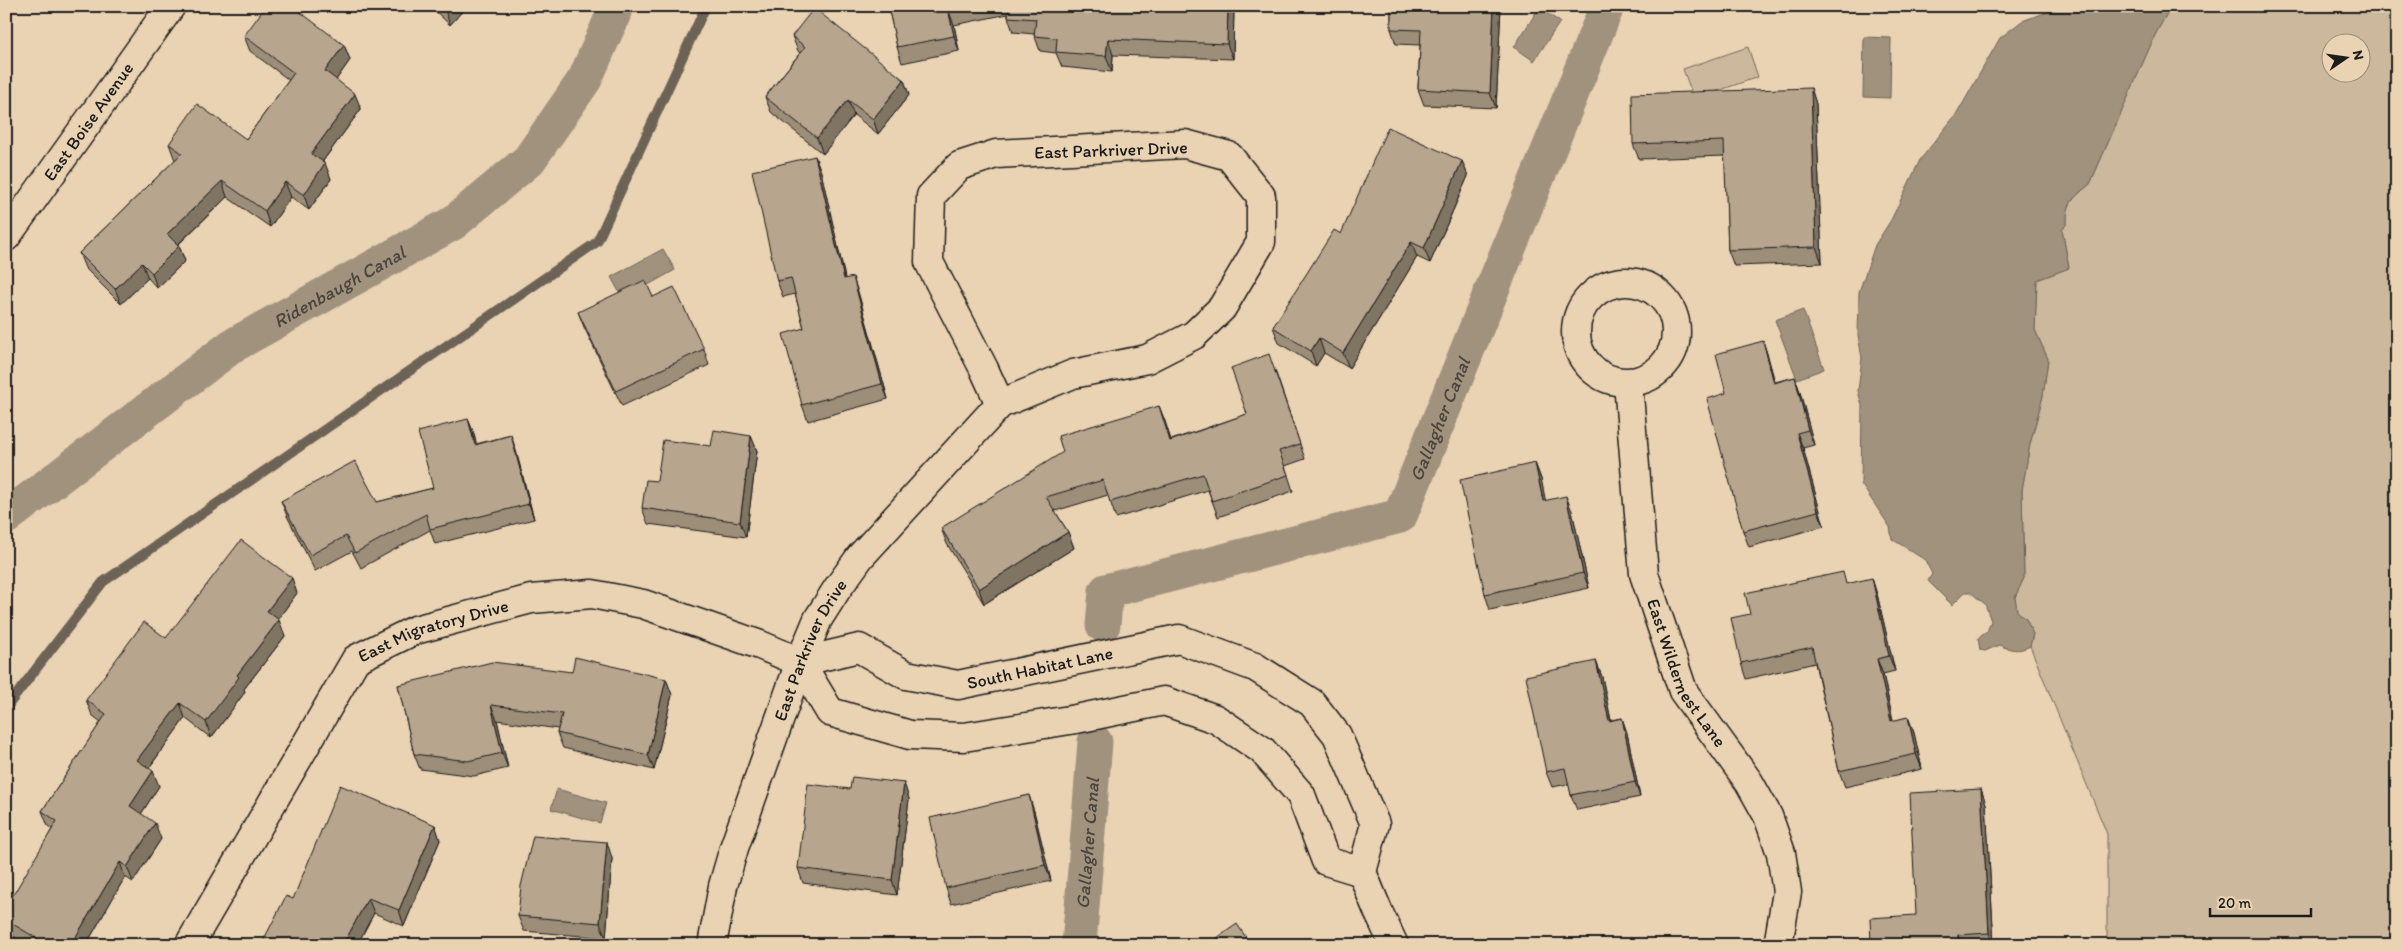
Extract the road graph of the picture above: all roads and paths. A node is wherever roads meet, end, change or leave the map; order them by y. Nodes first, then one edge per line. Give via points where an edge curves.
1 (171, 6) edge
2 (6, 237) edge
3 (1628, 383) dead end
4 (1000, 404) junction
5 (800, 662) junction
6 (1362, 872) junction
7 (189, 945) edge
8 (712, 945) edge
9 (1394, 945) edge
10 (1778, 945) edge

1 - 2 street, East Boise Avenue
3 - 10 street, East Wildernest Lane via 1644,574 1683,691 1749,782 1771,823 1781,853 1787,892
4 - 4 street, East Parkriver Drive via 1073,374 1147,359 1194,336 1222,308 1262,242 1261,196 1229,156 1185,144 996,154 958,166 931,196 929,262
4 - 5 street, East Parkriver Drive via 860,558 818,619
5 - 6 street via 830,712 910,735 964,737 1164,701 1216,719 1262,750 1301,795 1326,861
5 - 6 street, South Habitat Lane via 859,648 906,675 958,685 1179,639 1255,667 1312,703 1337,735 1375,824
5 - 7 street, East Migratory Drive via 643,604 592,594 531,599 416,630 356,659
5 - 8 street, East Parkriver Drive via 734,848
6 - 9 street

